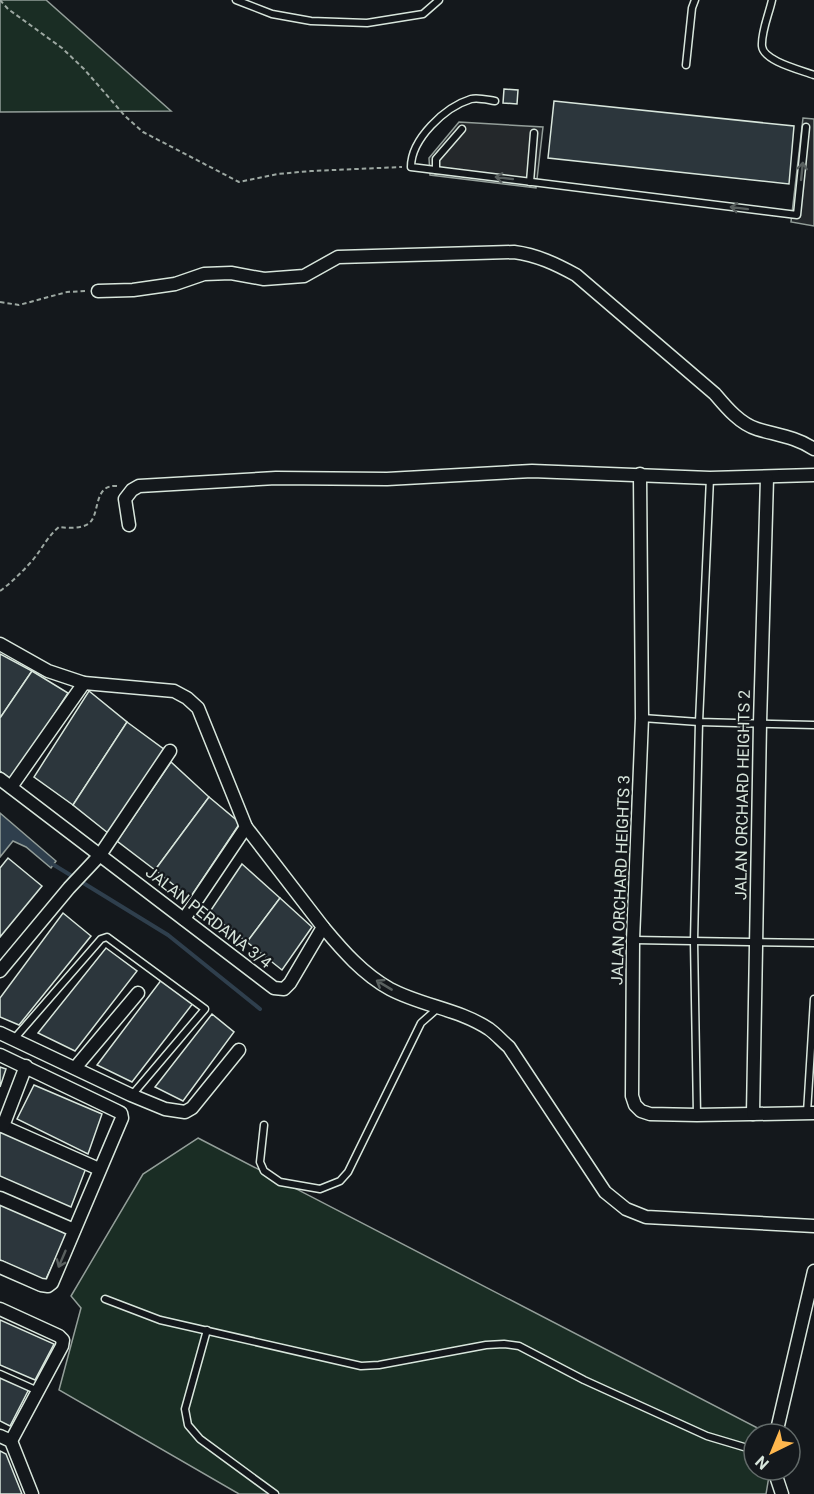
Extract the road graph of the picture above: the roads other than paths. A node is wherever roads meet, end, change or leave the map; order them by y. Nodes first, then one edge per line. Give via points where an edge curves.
1 (236, 0) edge
2 (439, 0) edge
3 (695, 0) edge
4 (772, 0) edge
5 (686, 65) dead end
6 (814, 75) edge
7 (495, 101) dead end
8 (806, 127) dead end
9 (462, 129) dead end
10 (534, 133) dead end
11 (436, 170) junction
12 (530, 182) junction
13 (98, 291) road end
14 (814, 449) edge
15 (640, 474) junction
16 (814, 475) edge
17 (710, 477) junction
18 (767, 478) junction
19 (129, 525) dead end
20 (0, 644) edge
21 (84, 683) junction
22 (642, 717) junction
23 (699, 722) junction
24 (760, 723) junction
25 (814, 725) edge
26 (170, 751) dead end
27 (0, 779) edge
28 (11, 787) junction
29 (246, 827) junction
30 (100, 855) junction
31 (184, 919) junction
32 (323, 927) junction
33 (633, 940) junction
34 (694, 941) junction
35 (756, 942) junction
36 (814, 943) edge
37 (0, 971) edge
38 (138, 993) dead end
39 (814, 999) edge
40 (438, 1008) junction
41 (0, 1033) edge
42 (14, 1039) junction
43 (239, 1050) dead end
44 (0, 1055) edge
45 (26, 1066) junction
46 (75, 1068) junction
47 (131, 1095) junction
48 (810, 1113) edge
49 (753, 1114) junction
50 (697, 1115) junction
51 (1, 1125) edge
52 (264, 1125) dead end
53 (99, 1169) junction
54 (0, 1198) edge
55 (814, 1226) edge
56 (74, 1230) junction
57 (0, 1267) edge
58 (814, 1270) edge
59 (105, 1299) dead end
60 (0, 1308) edge
61 (207, 1330) junction
62 (0, 1374) edge
63 (38, 1391) junction
64 (779, 1422) edge
65 (5, 1438) edge
66 (742, 1446) edge
67 (32, 1494) edge
68 (275, 1494) edge

1 - 2 lane via 272,14 367,24 423,14
3 - 5 lane
4 - 6 lane via 764,52 770,59
7 - 11 lane via 473,98 453,108 418,141 411,155 411,167
8 - 12 lane via 797,215
9 - 11 lane via 436,159
10 - 12 lane
12 -> 11 lane
13 - 14 street via 175,284 204,274 231,273 264,279 304,276 338,258 528,254 576,275 755,429 786,436
15 - 17 street
15 - 19 street via 532,471 139,486 125,499
15 - 22 street, JALAN ORCHARD HEIGHTS 3
16 - 18 street
17 - 18 street
17 - 23 lane
18 - 24 street, JALAN ORCHARD HEIGHTS 2
20 - 21 street via 48,671
21 - 28 street
21 - 29 street via 174,691 188,698 198,708
22 - 23 lane
22 - 33 street, JALAN ORCHARD HEIGHTS 3
23 - 24 lane
23 - 34 lane
24 - 25 lane
24 - 35 street, JALAN ORCHARD HEIGHTS 2
26 - 30 street
27 - 28 street, JALAN PERDANA 3/4
28 - 30 street, JALAN PERDANA 3/4
29 - 31 street
29 - 32 street
30 - 31 street, JALAN PERDANA 3/4
30 - 37 street
31 - 32 street, JALAN PERDANA 3/4 via 274,988 284,989
40 -> 32 street via 391,989 367,974
33 - 34 lane
33 - 50 street, JALAN ORCHARD HEIGHTS 3 via 635,1105 650,1114
34 - 35 lane
34 - 50 lane
35 - 36 lane
35 - 49 street, JALAN ORCHARD HEIGHTS 2
38 - 46 street
39 - 48 lane
40 - 52 lane via 421,1023 348,1172 340,1181 320,1189 280,1182 260,1162
40 - 55 street via 466,1016 490,1029 509,1047 592,1175 626,1209 646,1217
41 - 42 street
42 - 46 street
42 - 47 lane via 101,939 107,937 205,1009
43 - 47 street via 185,1112 165,1109
44 - 45 street
45 - 51 street
45 - 53 street via 121,1113
46 - 47 street
48 - 49 street, JALAN ORCHARD HEIGHTS 3
49 - 50 street, JALAN ORCHARD HEIGHTS 3
51 - 53 street
53 - 56 street
54 - 56 street
56 -> 57 street via 48,1286
58 - 64 street
59 - 61 lane via 160,1320
60 - 63 street via 63,1340
61 - 66 lane via 362,1366 486,1345 519,1346 707,1436
61 - 68 lane via 185,1408 188,1425 200,1439
62 - 63 lane
63 - 65 street
65 - 67 street

